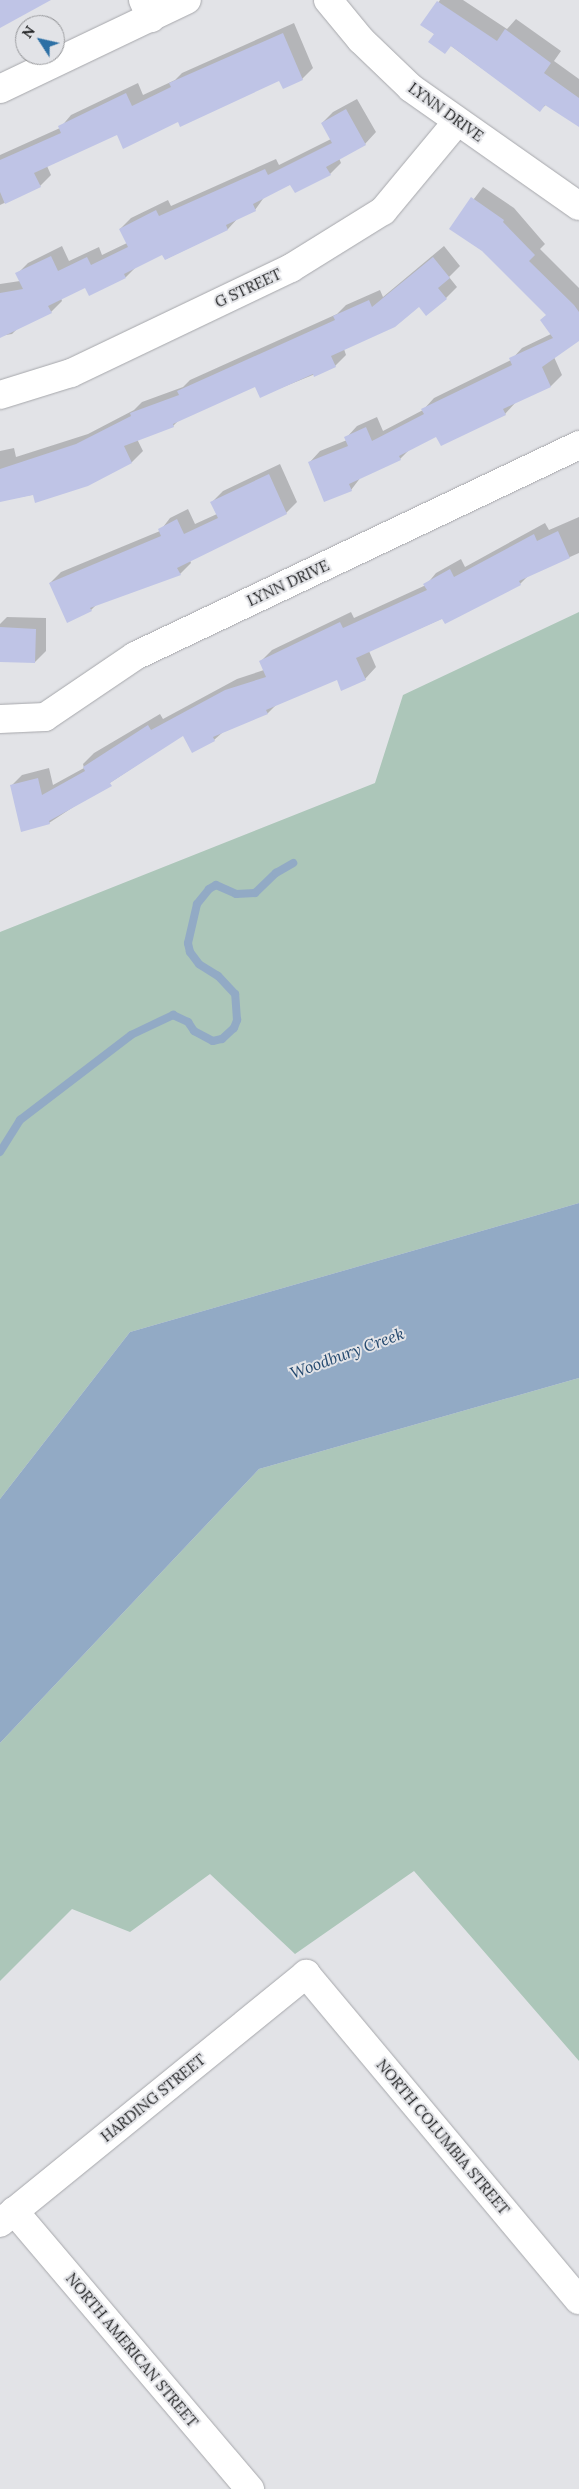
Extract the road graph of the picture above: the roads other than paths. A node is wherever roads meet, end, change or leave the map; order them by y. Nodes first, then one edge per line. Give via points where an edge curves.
1 (187, 0) edge
2 (328, 0) edge
3 (147, 9) edge
4 (0, 89) edge
5 (457, 122) junction
6 (579, 206) edge
7 (0, 395) edge
8 (579, 445) edge
9 (0, 719) edge
10 (306, 1974) joint
11 (7, 2217) edge
12 (579, 2300) edge
13 (250, 2489) edge

1 - 3 street
2 - 5 street, LYNN DRIVE via 361,40 404,81
3 - 4 street
5 - 6 street, LYNN DRIVE
5 - 7 street, G STREET via 383,211 291,268 70,373
8 - 9 street, LYNN DRIVE via 135,656 45,717
10 - 11 street, HARDING STREET
10 - 12 street, NORTH COLUMBIA STREET
11 - 13 street, NORTH AMERICAN STREET

